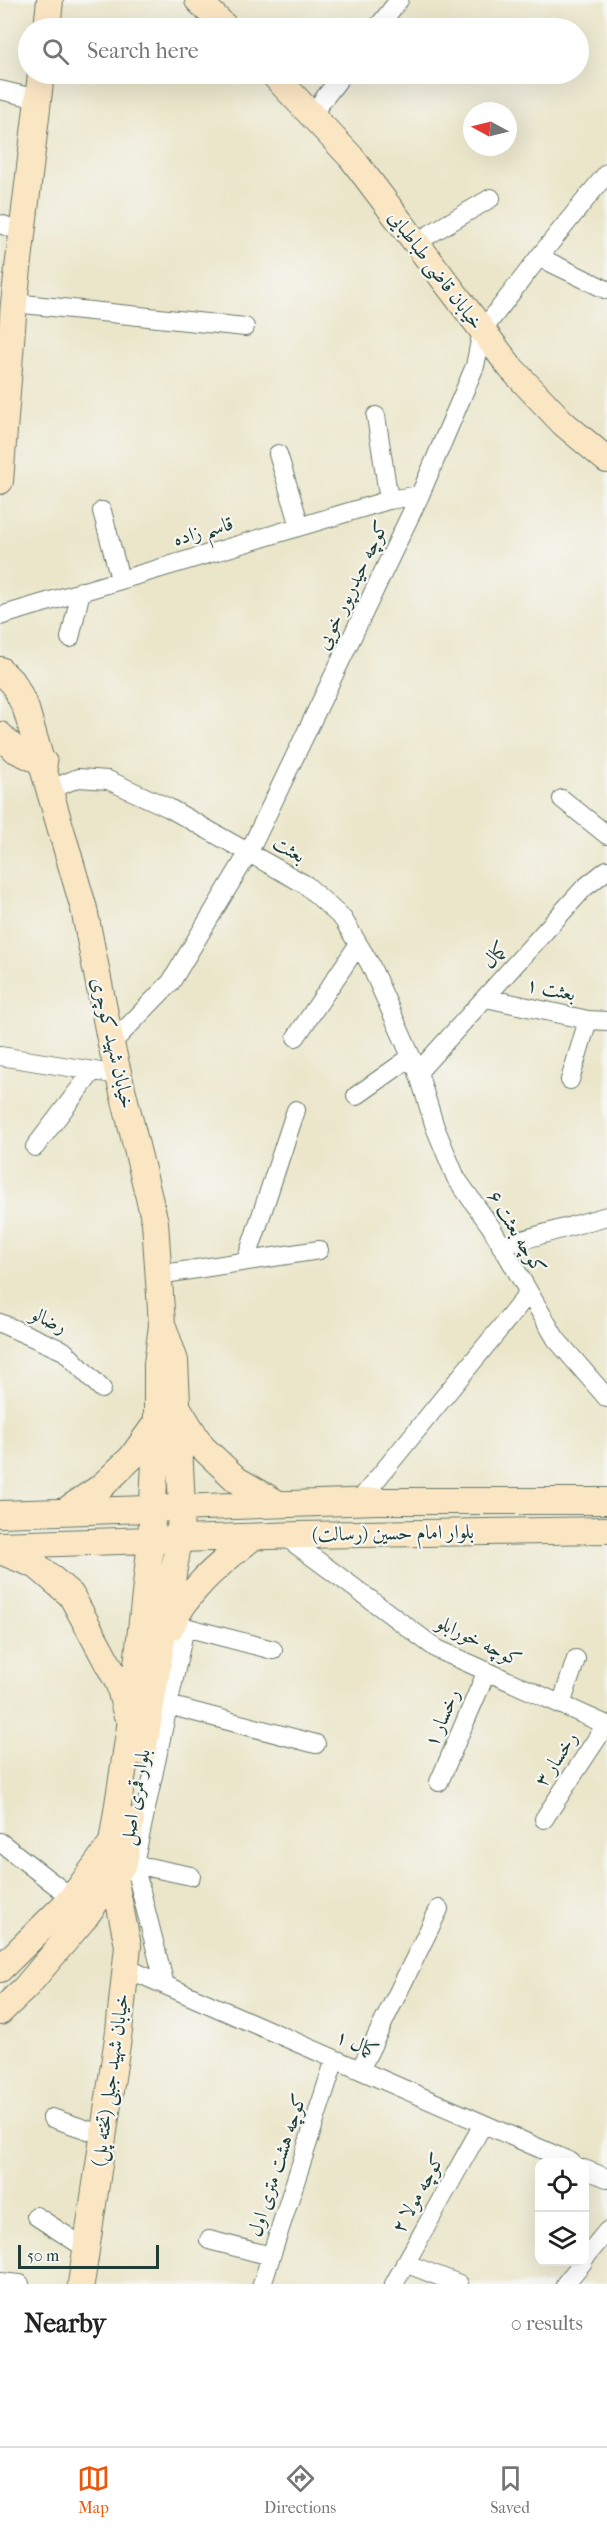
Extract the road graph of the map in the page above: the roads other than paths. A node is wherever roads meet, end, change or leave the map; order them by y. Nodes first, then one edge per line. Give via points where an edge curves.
1 (198, 0) edge
2 (399, 0) edge
3 (216, 18) edge
4 (385, 18) edge
5 (40, 84) edge
6 (283, 84) edge
7 (335, 84) edge
8 (0, 90) edge
9 (38, 99) junction
10 (312, 114) junction
11 (607, 172) edge
12 (491, 198) dead end
13 (11, 228) edge
14 (415, 243) junction
15 (538, 257) junction
16 (607, 290) edge
17 (14, 303) junction
18 (245, 327) dead end
19 (482, 331) junction
20 (376, 416) dead end
21 (278, 454) dead end
22 (607, 460) edge
23 (0, 481) edge
24 (420, 495) junction
25 (389, 500) junction
26 (102, 511) dead end
27 (300, 526) junction
28 (120, 579) junction
29 (81, 591) junction
30 (0, 616) edge
31 (70, 638) dead end
32 (0, 670) edge
33 (0, 735) edge
34 (44, 764) junction
35 (49, 790) junction
36 (562, 799) dead end
37 (607, 835) edge
38 (249, 852) junction
39 (607, 870) edge
40 (358, 945) junction
41 (486, 998) junction
42 (588, 1020) junction
43 (607, 1021) edge
44 (296, 1037) dead end
45 (111, 1044) junction
46 (0, 1056) edge
47 (415, 1064) junction
48 (93, 1071) junction
49 (119, 1075) junction
50 (570, 1080) dead end
51 (356, 1096) dead end
52 (296, 1110) dead end
53 (35, 1147) dead end
54 (607, 1216) edge
55 (501, 1246) junction
56 (319, 1250) dead end
57 (246, 1261) junction
58 (158, 1275) junction
59 (528, 1294) junction
60 (0, 1324) edge
61 (102, 1389) dead end
62 (607, 1398) edge
63 (167, 1414) junction
64 (359, 1501) junction
65 (607, 1501) edge
66 (278, 1503) junction
67 (182, 1507) junction
68 (153, 1509) junction
69 (65, 1510) junction
70 (0, 1514) edge
71 (607, 1530) edge
72 (284, 1535) junction
73 (253, 1537) junction
74 (179, 1539) junction
75 (151, 1541) junction
76 (0, 1545) edge
77 (0, 1551) edge
78 (273, 1650) dead end
79 (159, 1655) junction
80 (576, 1659) dead end
81 (487, 1671) junction
82 (168, 1705) junction
83 (561, 1705) junction
84 (606, 1725) edge
85 (130, 1727) junction
86 (316, 1744) dead end
87 (439, 1782) dead end
88 (544, 1819) dead end
89 (0, 1842) edge
90 (124, 1870) junction
91 (191, 1876) dead end
92 (72, 1898) junction
93 (439, 1908) dead end
94 (1, 1964) edge
95 (126, 1968) junction
96 (165, 1985) junction
97 (0, 2012) edge
98 (335, 2059) junction
99 (360, 2070) junction
100 (52, 2118) dead end
101 (483, 2124) junction
102 (103, 2134) junction
103 (560, 2158) edge
104 (589, 2171) edge
105 (607, 2178) edge
106 (36, 2216) dead end
107 (607, 2231) edge
108 (209, 2240) dead end
109 (87, 2249) junction
110 (589, 2254) edge
111 (271, 2256) junction
112 (405, 2263) junction
113 (579, 2266) edge
114 (0, 2282) edge
115 (20, 2284) edge
116 (81, 2284) edge
117 (262, 2284) edge
118 (394, 2284) edge
119 (459, 2284) edge
120 (565, 2284) edge

1 - 3 main road
2 - 4 street
5 - 9 main road
6 - 10 main road, خیابان قاضی طباطبایی
7 - 10 street
8 - 9 street
9 - 13 main road
10 - 14 main road, خیابان قاضی طباطبایی via 351,157
11 - 15 street
12 - 14 street
13 - 17 main road
14 - 19 main road, خیابان قاضی طباطبایی
15 - 16 street
15 - 19 street
17 - 18 street
17 - 23 main road
19 - 22 main road, خیابان قاضی طباطبایی via 563,423
19 - 24 street, کوچه حیدرپور خویی via 475,366
20 - 25 street
21 - 27 street
24 - 25 street, قاسم زاده
24 - 38 street, کوچه حیدرپور خویی
25 - 27 street, قاسم زاده
26 - 28 street
27 - 28 street, قاسم زاده
28 - 29 street, قاسم زاده
29 - 30 street, قاسم زاده
29 - 31 street
32 - 34 main road, خیابان شهید کوچری via 14,684 26,709
33 - 34 main road via 14,749
34 - 35 main road, خیابان شهید کوچری
35 - 38 street, بعثت via 78,778 108,780
35 - 45 main road, خیابان شهید کوچری via 84,909
36 - 37 street
38 - 40 street, بعثت via 306,885 343,919
38 - 45 street, کوچه حیدرپور خویی via 171,982
39 - 41 street, کمال via 584,888
40 - 44 street
40 - 47 street, بعثت
41 - 42 street, بعثت ۱
41 - 47 street, کمال
42 - 43 street, بعثت ۱
42 - 50 street
45 - 49 main road, خیابان شهید کوچری
46 - 48 street
47 - 51 street, کمال
47 - 55 street, کوچه بعثت ۶ via 456,1178
48 - 49 street
48 - 53 street
49 - 58 main road, خیابان شهید کوچری via 155,1222
52 - 57 street
54 - 55 street
55 - 59 street, کوچه بعثت ۶
56 - 57 street
57 - 58 street
58 - 63 main road, خیابان شهید کوچری via 162,1325 156,1364
59 - 62 street, کوچه بعثت ۶ via 556,1339
59 - 64 street
60 - 61 street, رضالو via 64,1351
63 - 66 main road via 237,1480
63 - 67 main road, خیابان شهید کوچری
63 - 68 main road, خیابان شهید کوچری
63 - 69 main road via 101,1487
64 - 65 main road, بلوار امام حسین (رسالت)
64 - 66 main road, بلوار امام حسین (رسالت)
66 - 67 main road, بلوار امام حسین (رسالت)
67 - 68 main road, بلوار امام حسین (رسالت)
67 - 74 main road, خیابان شهید کوچری
68 - 69 main road, بلوار امام حسین (رسالت)
68 - 75 main road, خیابان شهید کوچری
69 - 70 main road, بلوار امام حسین (رسالت)
71 - 72 main road, بلوار امام حسین (رسالت)
72 - 73 main road, بلوار امام حسین (رسالت)
72 - 81 street, کوچه خورابلو via 436,1649
73 - 74 main road, بلوار امام حسین (رسالت)
73 - 79 main road via 213,1569 179,1608
74 - 75 main road, بلوار امام حسین (رسالت)
74 - 79 main road, بلوار قمری اصل
75 - 76 main road, بلوار امام حسین (رسالت)
75 - 85 main road, بلوار قمری اصل
77 - 85 main road via 37,1566 71,1594 119,1684
78 - 82 street via 185,1627
79 - 90 main road, بلوار قمری اصل
80 - 83 street
81 - 83 street, کوچه خورابلو
81 - 87 street, رخسار ۱
82 - 86 street
82 - 90 street
83 - 84 street, کوچه خورابلو
84 - 88 street, رخسار ۳
85 - 92 main road, بلوار قمری اصل via 112,1843
89 - 92 street
90 - 91 street
90 - 95 main road, خیابان شهید جبلی (تخته پل)
90 - 96 street
90 - 97 main road, بلوار قمری اصل via 26,1987
92 - 94 main road, بلوار قمری اصل
93 - 99 street
95 - 96 street, کمال ۱
95 - 102 main road, خیابان شهید جبلی (تخته پل)
96 - 98 street, کمال ۱
98 - 99 street, کمال ۱
98 - 111 street, کوچه هشت متری اول
99 - 101 street, کمال ۱
100 - 102 street
101 - 103 street, کمال ۱
101 - 112 street, کوچه مولا ۲
102 - 109 main road, خیابان شهید جبلی (تخته پل)
104 - 105 street
106 - 109 street
107 - 110 street
108 - 111 street
109 - 116 main road, خیابان شهید جبلی (تخته پل)
111 - 117 street, کوچه هشت متری اول
112 - 118 street, کوچه مولا ۲
112 - 119 street
113 - 120 street
114 - 115 street

